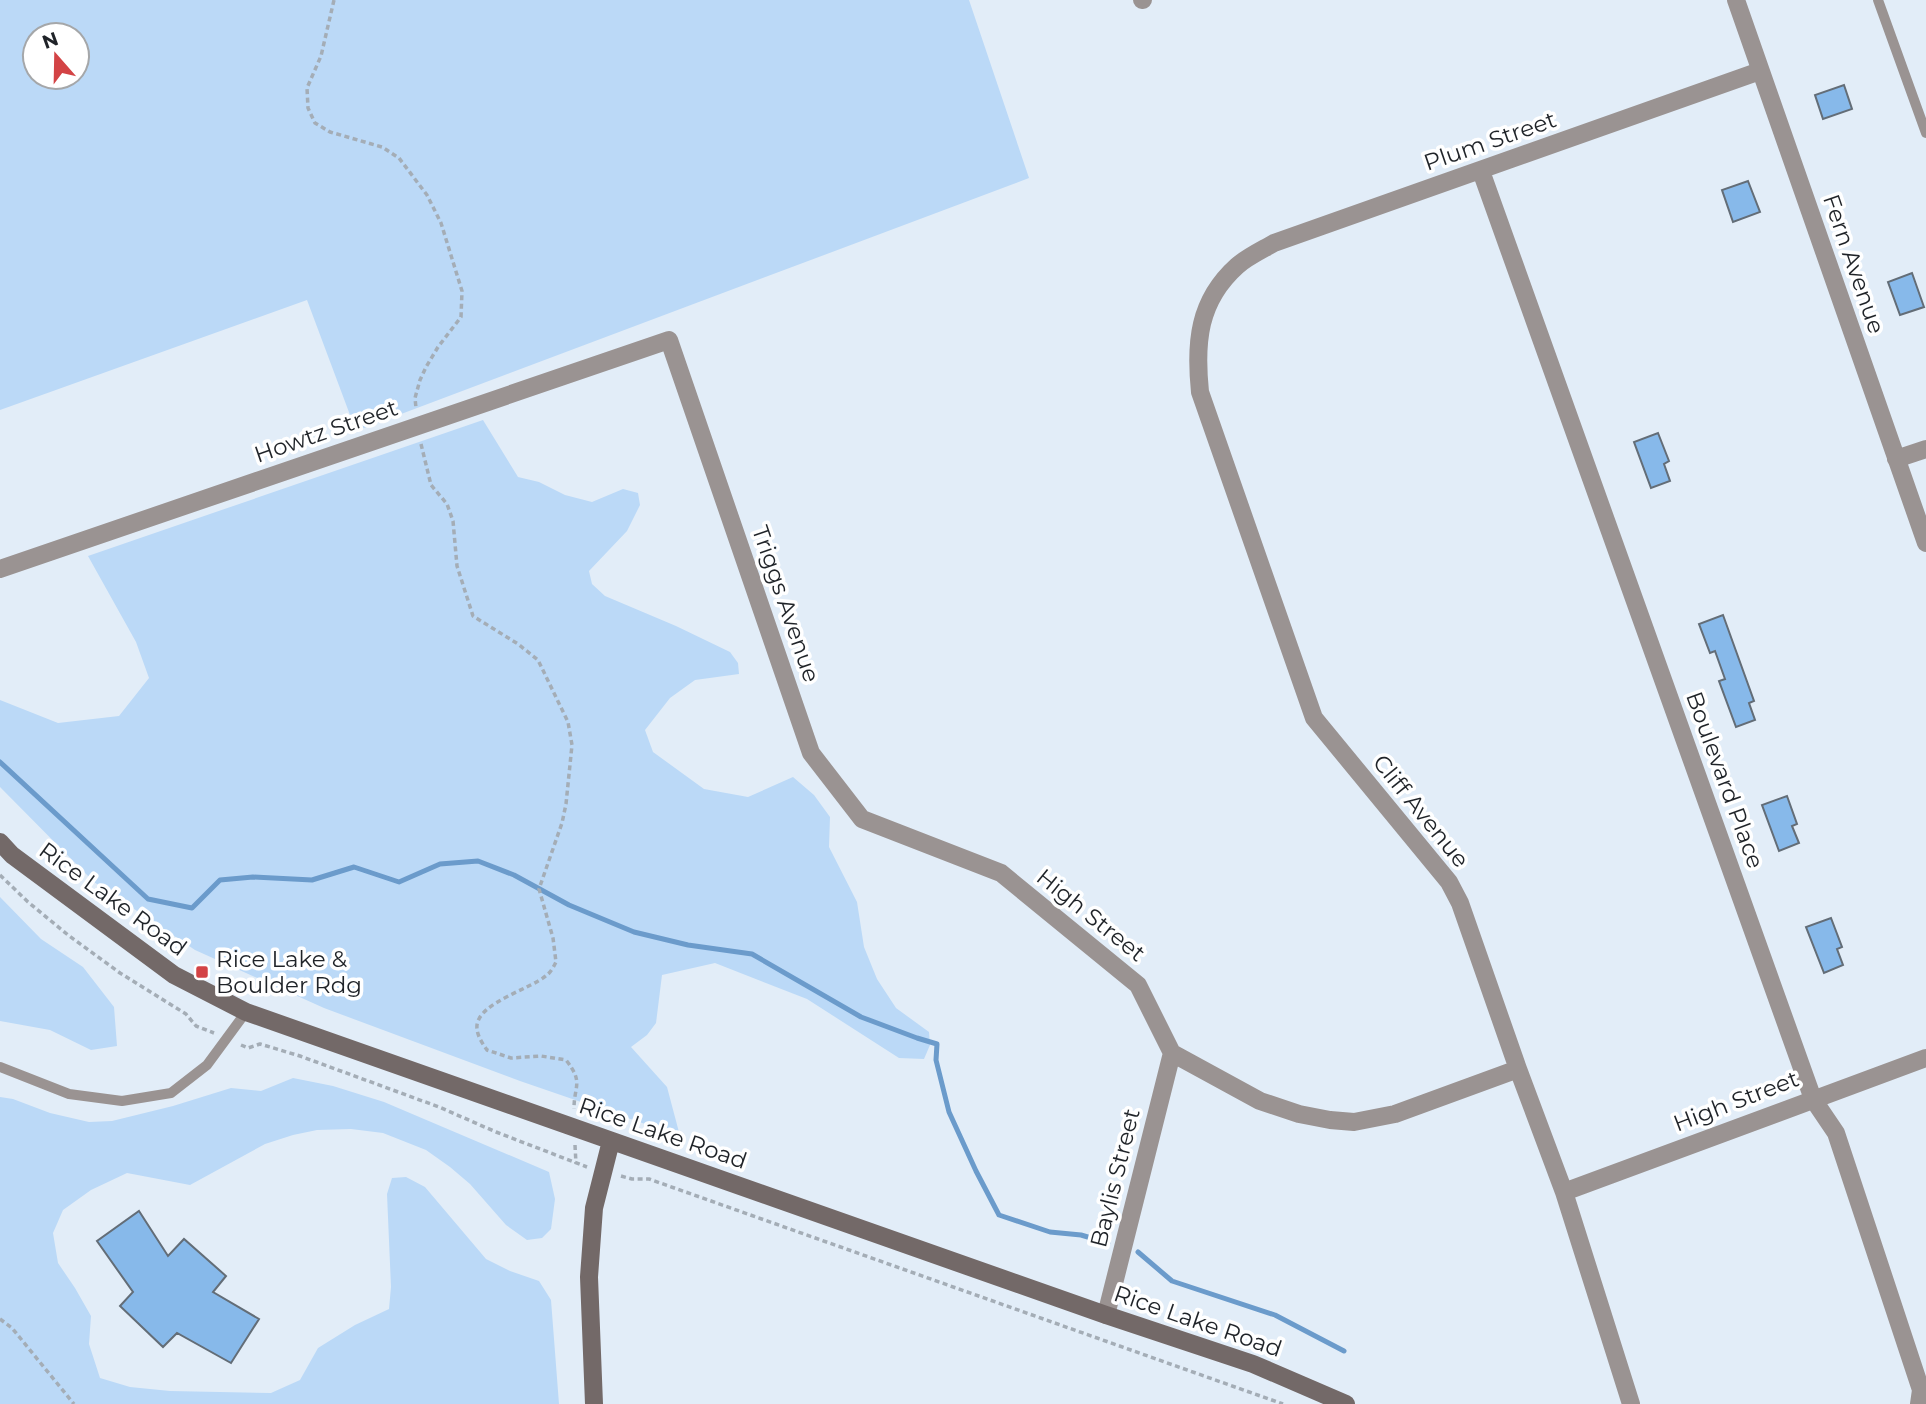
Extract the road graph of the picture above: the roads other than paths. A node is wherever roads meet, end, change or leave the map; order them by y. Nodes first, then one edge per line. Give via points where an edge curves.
1 (1736, 0) edge
2 (1878, 0) edge
3 (1760, 71) junction
4 (1926, 133) edge
5 (1481, 171) junction
6 (1239, 264) joint
7 (669, 340) joint
8 (1926, 449) edge
9 (1896, 459) junction
10 (1926, 543) edge
11 (0, 569) edge
12 (914, 838) joint
13 (0, 842) edge
14 (246, 1012) junction
15 (1172, 1053) junction
16 (1926, 1058) edge
17 (0, 1067) edge
18 (1518, 1069) junction
19 (1812, 1099) junction
20 (611, 1141) junction
21 (1564, 1192) junction
22 (1106, 1315) junction
23 (594, 1404) edge
24 (1346, 1404) edge
25 (1632, 1404) edge
26 (1919, 1404) edge

1 - 3 street, Fern Avenue
2 - 4 lane
3 - 5 street, Plum Street
3 - 9 street, Fern Avenue
5 - 6 street, Plum Street via 1274,243
5 - 19 street, Boulevard Place
6 - 18 street, Cliff Avenue via 1209,300 1196,361 1200,392 1314,718 1449,882
7 - 11 street, Howtz Street
7 - 12 street, Triggs Avenue via 811,753 862,819
8 - 9 street
9 - 10 street, Fern Avenue
12 - 15 street, High Street via 1001,873 1138,985
13 - 14 main road, Rice Lake Road via 174,975
14 - 17 lane via 207,1065 171,1093 122,1101 69,1094
14 - 20 main road, Rice Lake Road
15 - 18 street via 1260,1101 1299,1114 1354,1122 1395,1114
15 - 22 street, Baylis Street
16 - 19 street, High Street
18 - 21 street, Cliff Avenue
19 - 21 street, High Street
19 - 26 street, Boulevard Place via 1836,1133 1921,1390
20 - 22 main road, Rice Lake Road
20 - 23 main road via 594,1208 589,1277
21 - 25 street, Cliff Avenue
22 - 24 main road, Rice Lake Road via 1253,1364

